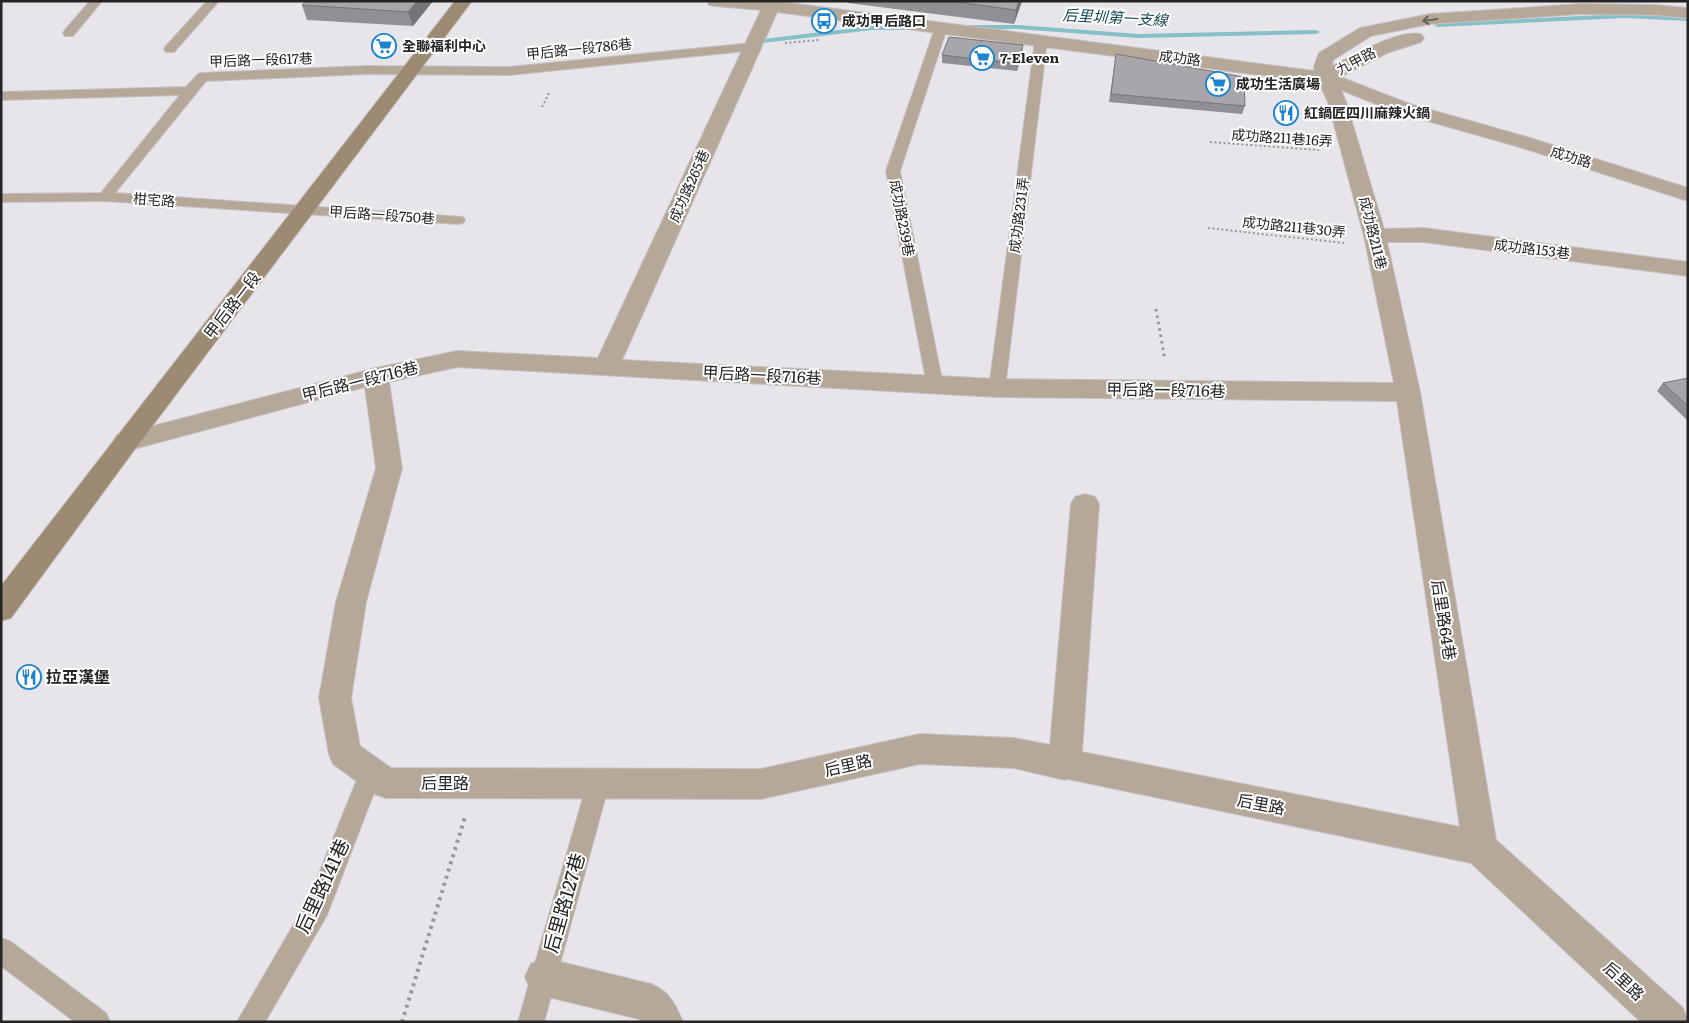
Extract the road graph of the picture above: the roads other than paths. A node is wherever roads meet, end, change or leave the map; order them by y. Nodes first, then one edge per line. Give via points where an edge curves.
1 (96, 1) edge
2 (213, 1) edge
3 (464, 1) edge
4 (715, 1) edge
5 (771, 6) junction
6 (1688, 12) edge
7 (1688, 24) edge
8 (941, 28) junction
9 (69, 33) dead end
10 (1040, 41) junction
11 (752, 47) junction
12 (170, 49) dead end
13 (409, 71) junction
14 (1326, 78) junction
15 (190, 91) junction
16 (1, 96) edge
17 (1688, 195) edge
18 (105, 197) junction
19 (1, 198) edge
20 (306, 210) junction
21 (458, 220) dead end
22 (1376, 241) junction
23 (1688, 269) edge
24 (607, 366) junction
25 (376, 376) junction
26 (935, 385) junction
27 (997, 388) junction
28 (1408, 392) junction
29 (126, 442) junction
30 (1085, 504) dead end
31 (1, 609) edge
32 (1065, 765) junction
33 (371, 772) junction
34 (598, 784) junction
35 (1480, 848) junction
36 (1, 950) edge
37 (544, 977) junction
38 (97, 1022) edge
39 (250, 1022) edge
40 (531, 1022) edge
41 (664, 1022) edge
42 (1669, 1022) edge

1 - 9 lane
2 - 12 lane
3 - 13 main road, 甲后路一段
4 - 5 street, 成功路
5 - 8 street, 成功路
5 - 11 street, 成功路265巷
6 -> 14 street, 九甲路 via 1581,10 1430,20 1366,32 1325,57
7 - 14 street, 九甲路 via 1594,22 1447,30 1392,43
8 - 10 street, 成功路
8 - 26 lane, 成功路239巷 via 893,171
10 - 14 street, 成功路
10 - 27 lane, 成功路231弄
11 - 13 lane, 甲后路一段786巷 via 509,71
11 - 24 street, 成功路265巷
13 - 15 lane, 甲后路一段617巷 via 202,77
13 - 20 main road, 甲后路一段
14 - 17 street, 成功路 via 1402,108 1523,142
14 - 22 street, 成功路211巷 via 1337,102
15 - 16 lane
15 - 18 lane, 甲后路一段617巷
18 - 19 lane, 柑宅路
18 - 20 lane, 柑宅路
20 - 21 lane, 甲后路一段750巷
20 - 29 main road, 甲后路一段
22 - 23 street, 成功路153巷 via 1423,235
22 - 28 street, 成功路211巷
24 - 25 street, 甲后路一段716巷 via 457,359
24 - 26 street, 甲后路一段716巷
25 - 29 street, 甲后路一段716巷
25 - 33 street, 后里路 via 389,468 351,602 334,698 345,754
26 - 27 street, 甲后路一段716巷
27 - 28 street, 甲后路一段716巷
28 - 35 street, 后里路64巷
29 - 31 main road, 甲后路一段
30 - 32 street
32 - 34 street, 后里路 via 1014,753 920,748 761,784
32 - 35 street, 后里路
33 - 34 street, 后里路 via 386,783
33 - 39 lane, 后里路141巷 via 318,906
34 - 37 lane, 后里路127巷
35 - 42 street, 后里路
36 - 38 lane
37 - 40 lane, 后里路127巷
37 - 41 street via 651,1003

